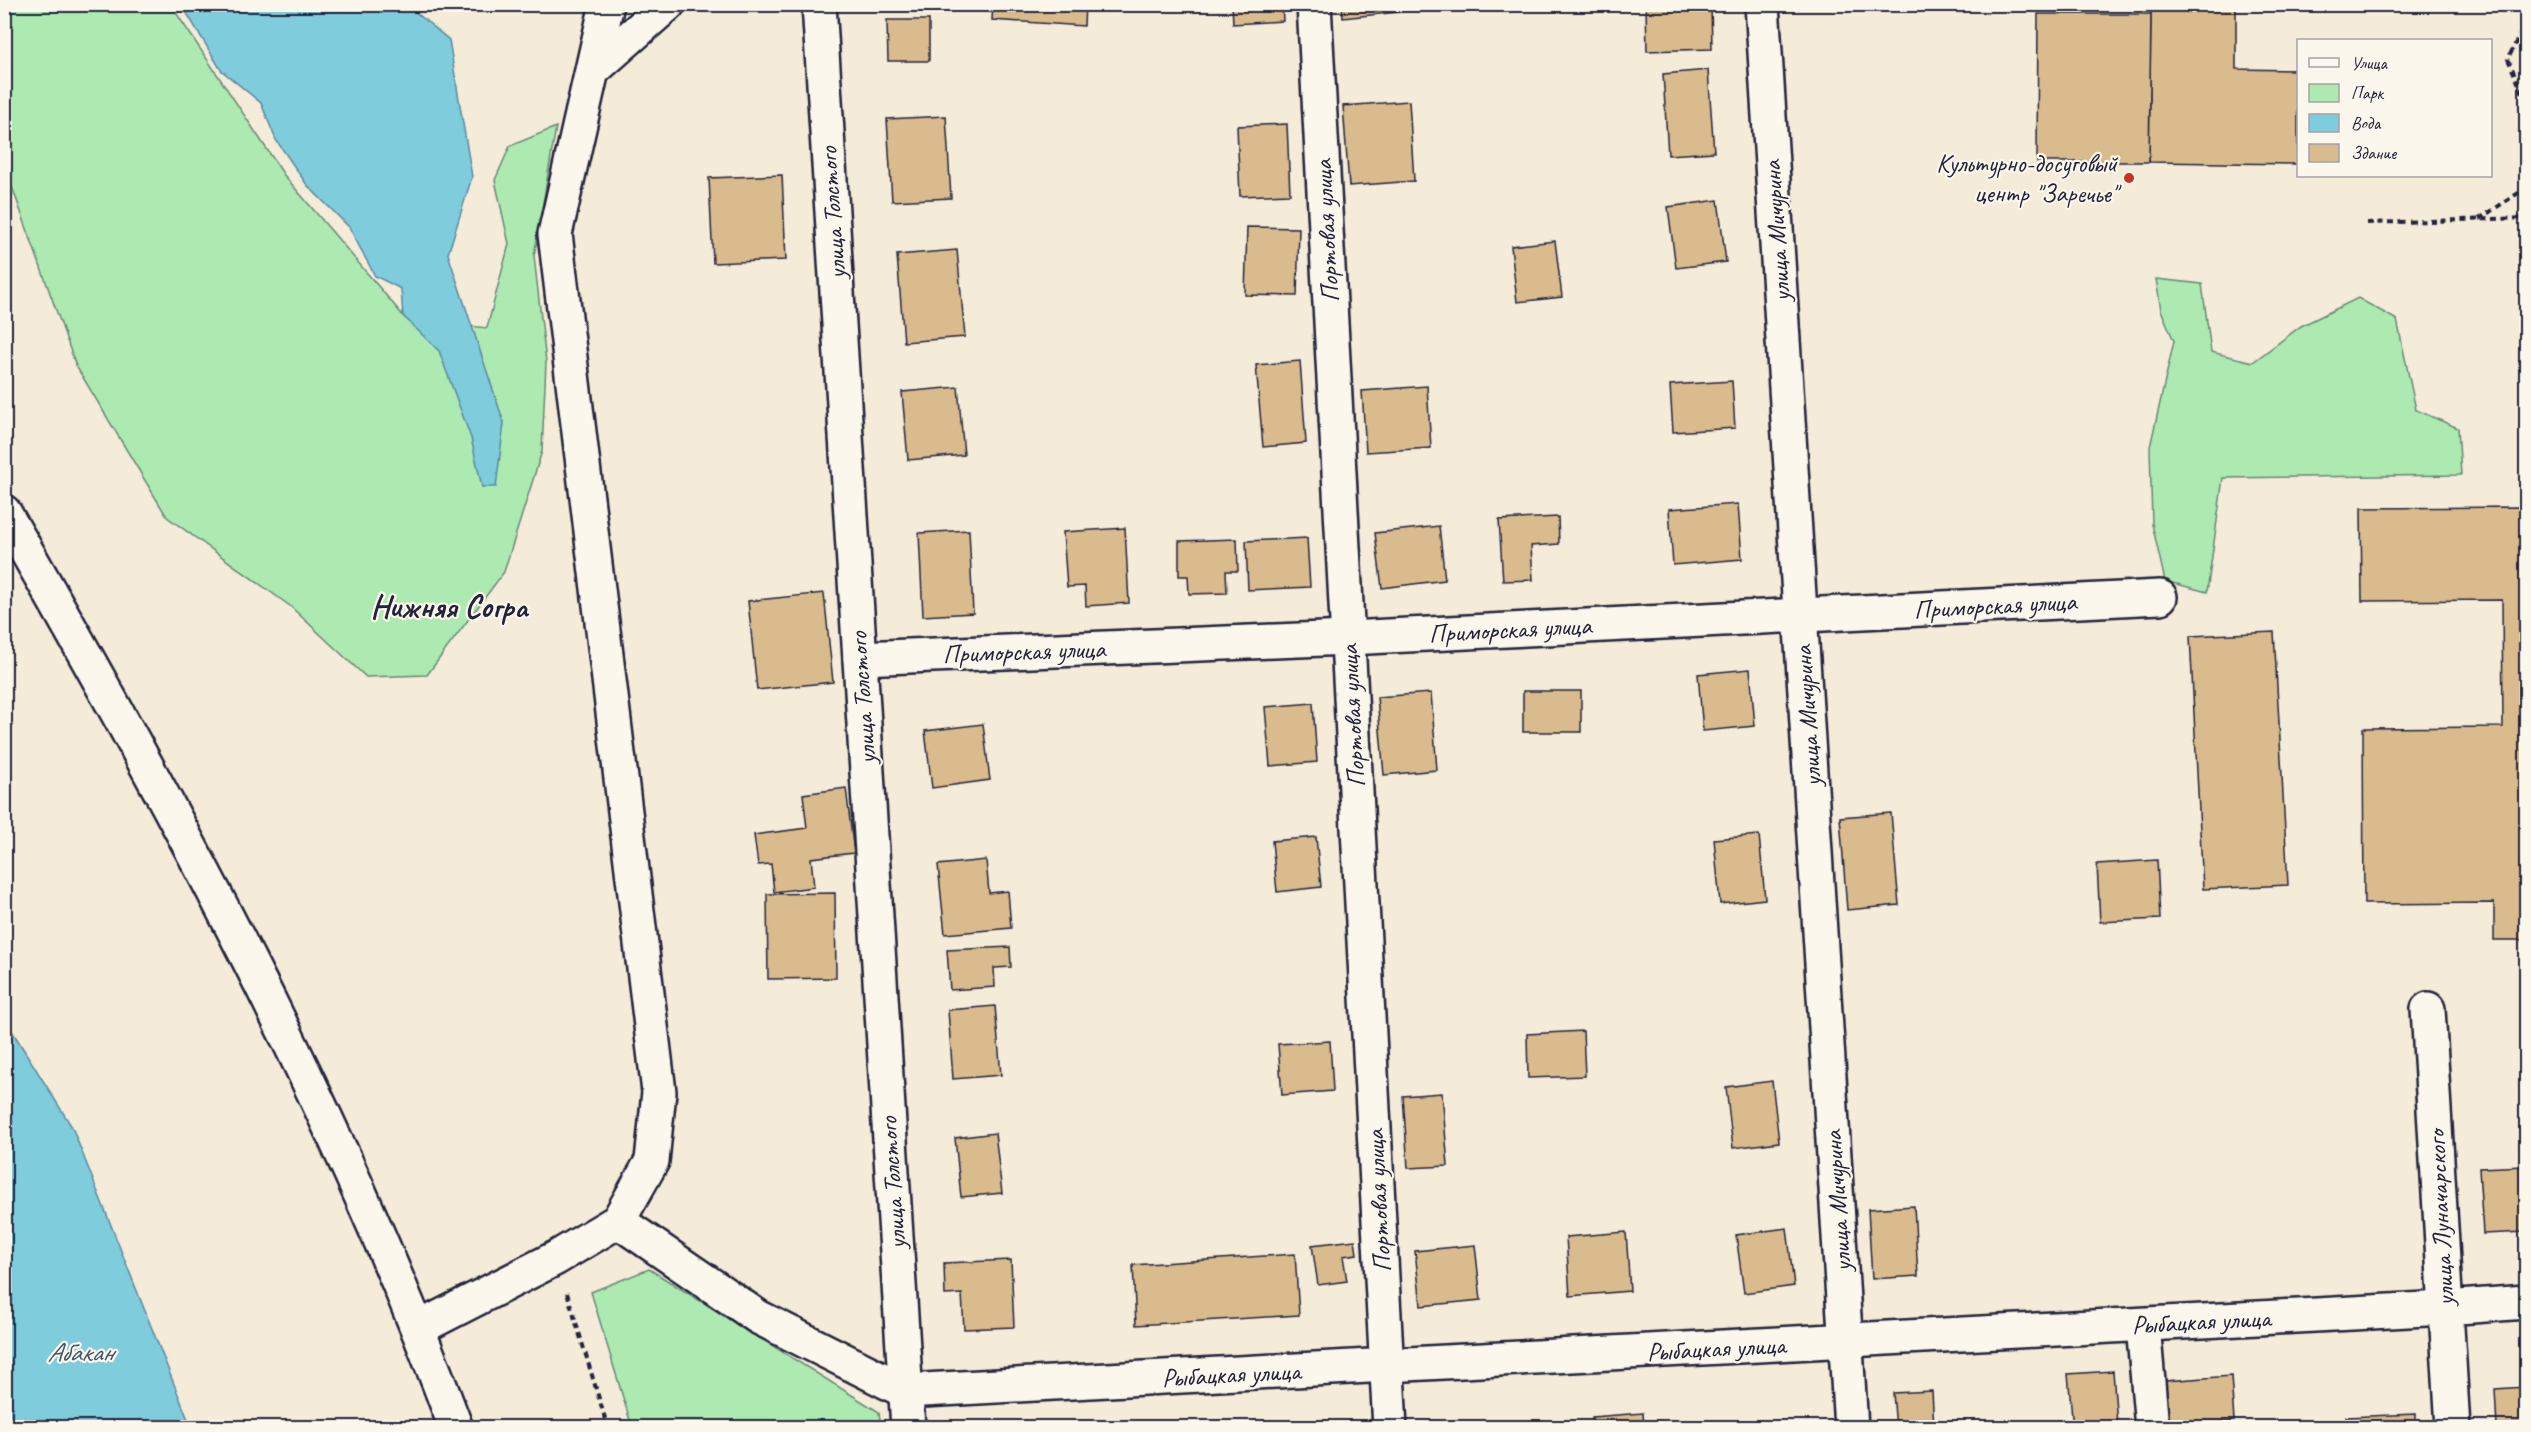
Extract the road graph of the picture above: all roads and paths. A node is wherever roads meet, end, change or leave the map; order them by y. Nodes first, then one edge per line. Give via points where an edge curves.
1 (607, 4) edge
2 (668, 4) edge
3 (819, 4) edge
4 (1314, 4) edge
5 (1762, 4) edge
6 (2526, 21) edge
7 (593, 70) junction
8 (2526, 100) edge
9 (2526, 188) edge
10 (2526, 218) edge
11 (2478, 219) junction
12 (2367, 223) dead end
13 (4, 512) edge
14 (2160, 597) dead end
15 (1800, 615) junction
16 (1348, 638) junction
17 (860, 658) junction
18 (2428, 1009) dead end
19 (618, 1221) junction
20 (556, 1258) junction
21 (2526, 1302) edge
22 (2445, 1308) junction
23 (2143, 1325) junction
24 (419, 1328) junction
25 (1846, 1341) junction
26 (1387, 1366) junction
27 (905, 1391) junction
28 (456, 1428) edge
29 (608, 1428) edge
30 (908, 1428) edge
31 (1390, 1428) edge
32 (1851, 1428) edge
33 (2152, 1428) edge
34 (2453, 1428) edge

1 - 7 street
2 - 7 street
3 - 17 street, улица Толстого
4 - 16 street, Портовая улица
5 - 15 street, улица Мичурина
6 - 8 path via 2508,59
7 - 19 street via 555,234 659,1092 652,1161
9 - 11 path
10 - 11 path
11 - 12 path
13 - 24 street via 212,888 286,1034
14 - 15 street, Приморская улица
15 - 16 street, Приморская улица
15 - 25 street, улица Мичурина
16 - 17 street, Приморская улица
16 - 26 street, Портовая улица
17 - 27 street, улица Толстого
18 - 22 street, улица Луначарского
19 - 20 street
19 - 27 street via 758,1317
20 - 24 street
20 - 29 path
21 - 22 street, Рыбацкая улица
22 - 23 street, Рыбацкая улица
22 - 34 street, улица Луначарского
23 - 25 street, Рыбацкая улица
23 - 33 street
24 - 28 street
25 - 26 street, Рыбацкая улица
25 - 32 street, улица Мичурина
26 - 27 street, Рыбацкая улица
26 - 31 street, Портовая улица
27 - 30 street, улица Толстого

